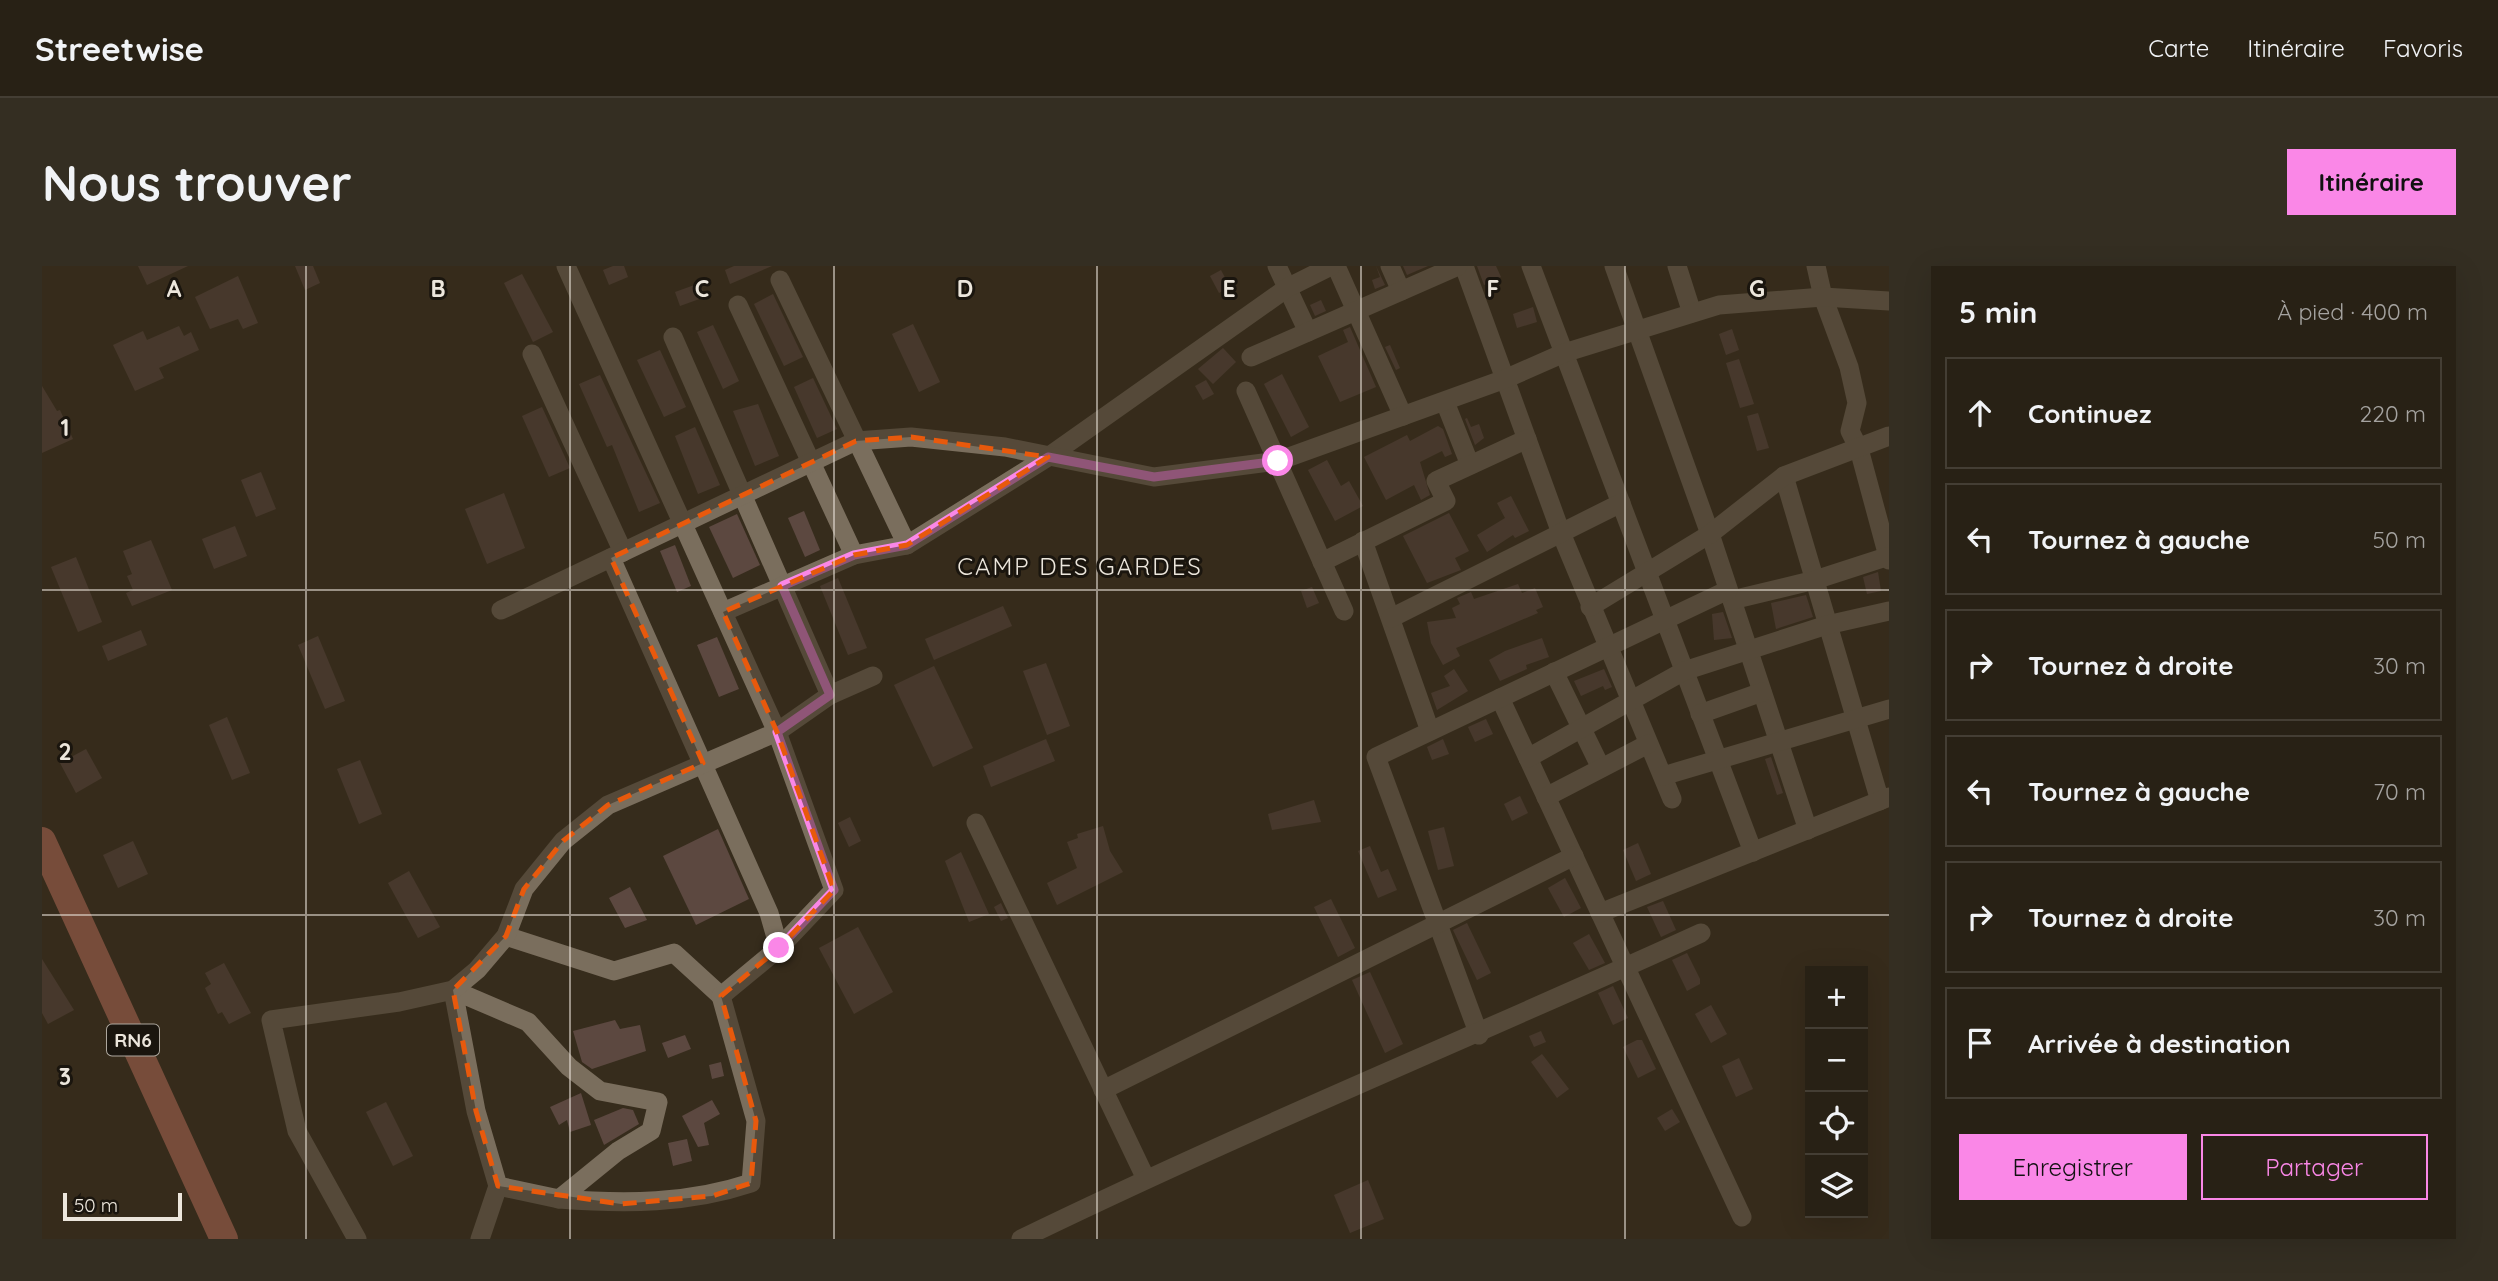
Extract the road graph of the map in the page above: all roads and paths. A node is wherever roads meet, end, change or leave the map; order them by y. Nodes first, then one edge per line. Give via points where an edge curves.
1 (566, 266) edge
2 (1276, 266) edge
3 (1334, 266) edge
4 (1390, 266) edge
5 (1458, 266) edge
6 (1464, 266) edge
7 (1531, 266) edge
8 (1614, 266) edge
9 (1677, 266) edge
10 (1816, 266) edge
11 (780, 279) dead end
12 (1287, 288) junction
13 (1401, 291) junction
14 (1823, 297) junction
15 (1889, 301) edge
16 (738, 305) dead end
17 (1356, 310) junction
18 (1692, 313) junction
19 (1639, 329) junction
20 (1308, 332) junction
21 (673, 337) dead end
22 (1564, 353) junction
23 (532, 354) dead end
24 (1251, 357) dead end
25 (1505, 379) junction
26 (1246, 391) dead end
27 (1445, 401) junction
28 (1404, 416) junction
29 (1889, 436) edge
30 (1527, 439) junction
31 (856, 442) junction
32 (1859, 449) junction
33 (1048, 457) junction
34 (1278, 461) junction
35 (813, 462) junction
36 (1470, 465) junction
37 (1784, 476) junction
38 (743, 495) junction
39 (1622, 502) junction
40 (683, 524) junction
41 (1561, 533) junction
42 (1710, 534) junction
43 (1363, 541) junction
44 (907, 545) junction
45 (617, 555) junction
46 (854, 555) junction
47 (1887, 559) edge
48 (1322, 562) junction
49 (1647, 574) junction
50 (1815, 580) junction
51 (782, 586) junction
52 (1730, 595) junction
53 (1590, 607) junction
54 (501, 610) dead end
55 (1344, 611) dead end
56 (1889, 611) edge
57 (723, 612) junction
58 (1391, 618) junction
59 (1665, 621) junction
60 (1827, 625) junction
61 (1607, 648) junction
62 (1748, 649) junction
63 (1684, 671) junction
64 (1554, 672) junction
65 (873, 676) dead end
66 (1762, 692) junction
67 (830, 695) junction
68 (1500, 698) junction
69 (1629, 700) junction
70 (1889, 709) edge
71 (1700, 713) junction
72 (1854, 718) junction
73 (1581, 727) junction
74 (1430, 731) junction
75 (777, 732) junction
76 (1778, 741) junction
77 (1648, 744) junction
78 (1528, 758) junction
79 (1717, 759) junction
80 (702, 763) junction
81 (1601, 768) junction
82 (1662, 776) junction
83 (1546, 797) junction
84 (1672, 799) dead end
85 (1884, 799) edge
86 (976, 823) dead end
87 (1808, 830) junction
88 (42, 841) edge
89 (1752, 852) junction
90 (1574, 856) junction
91 (1600, 913) junction
92 (1437, 924) junction
93 (1701, 933) dead end
94 (506, 936) junction
95 (779, 948) junction
96 (1626, 968) junction
97 (453, 990) junction
98 (721, 996) junction
99 (1479, 1035) junction
100 (1103, 1090) junction
101 (1146, 1179) junction
102 (498, 1186) junction
103 (559, 1199) junction
104 (1742, 1217) dead end
105 (224, 1239) edge
106 (357, 1239) edge
107 (480, 1239) edge
108 (1021, 1239) edge

1 - 40 street
2 - 12 street
3 - 12 street
3 - 17 street
4 - 13 street
5 - 13 street
6 - 25 street
7 - 22 street
8 - 19 street
9 - 18 street
10 - 14 street
11 - 31 street
12 - 20 street
12 - 33 street
13 - 17 street
14 - 15 street
14 - 18 street via 1719,304
14 - 32 street via 1849,367 1857,403 1850,431
16 - 35 street
17 - 20 street
17 - 28 street
18 - 19 street
19 - 22 street
19 - 42 street
20 - 24 street
21 - 38 street
22 - 25 street
22 - 39 street
23 - 45 street
25 - 27 street
25 - 30 street
26 - 34 street
27 - 28 street
27 - 36 street
28 - 34 street
29 - 32 street
30 - 36 street
30 - 41 street
31 - 33 street via 911,438 1005,447
31 - 35 street
31 - 44 street
32 - 37 street
32 - 47 street
33 - 34 street via 1154,477
33 - 44 street
34 - 48 street
35 - 38 street
35 - 46 street
36 - 43 street via 1436,481 1446,501
37 - 42 street
37 - 50 street
38 - 40 street
38 - 51 street
39 - 41 street
39 - 49 street
40 - 45 street
40 - 57 street
41 - 53 street
41 - 58 street
42 - 49 street
42 - 52 street
43 - 48 street
43 - 58 street
44 - 46 street
45 - 54 street
45 - 80 street
46 - 51 street
47 - 50 street
48 - 55 street
49 - 53 street
49 - 59 street
50 - 52 street
50 - 60 street
51 - 57 street
51 - 67 street
52 - 59 street
52 - 62 street
53 - 61 street
56 - 60 street
57 - 75 street
58 - 74 street
59 - 61 street
59 - 63 street
60 - 62 street
60 - 72 street
61 - 64 street
61 - 69 street
62 - 63 street
62 - 66 street
63 - 69 street
63 - 71 street
64 - 68 street
64 - 73 street
65 - 67 street
66 - 71 street
66 - 76 street
67 - 75 street
68 - 74 street
68 - 78 street
69 - 73 street
69 - 77 street
70 - 72 street
71 - 79 street
72 - 76 street
72 - 85 street
73 - 78 street
73 - 81 street
74 - 92 street via 1376,757
75 - 80 street
75 - 95 street via 834,890
76 - 79 street
76 - 87 street
77 - 81 street
77 - 82 street
78 - 83 street
79 - 82 street
79 - 89 street
80 - 94 street via 608,805 564,841 524,889
80 - 95 street via 769,913
81 - 83 street
82 - 84 street
83 - 90 street
85 - 87 street
86 - 100 street
87 - 89 street
88 - 105 highway, RN6
89 - 91 street
90 - 91 street
90 - 92 street
91 - 96 street
92 - 99 street
92 - 100 street
93 - 96 street
94 - 97 street
94 - 98 street via 614,971 674,953
95 - 98 street
96 - 99 street
96 - 104 street
97 - 102 street via 476,1111
97 - 103 street via 528,1022 569,1067 600,1091 658,1102 651,1131 618,1151
97 - 106 street via 271,1020 297,1130
98 - 103 street via 756,1121 751,1183 712,1196 634,1203
99 - 101 street
100 - 101 street
101 - 108 street
102 - 103 street
102 - 107 street

